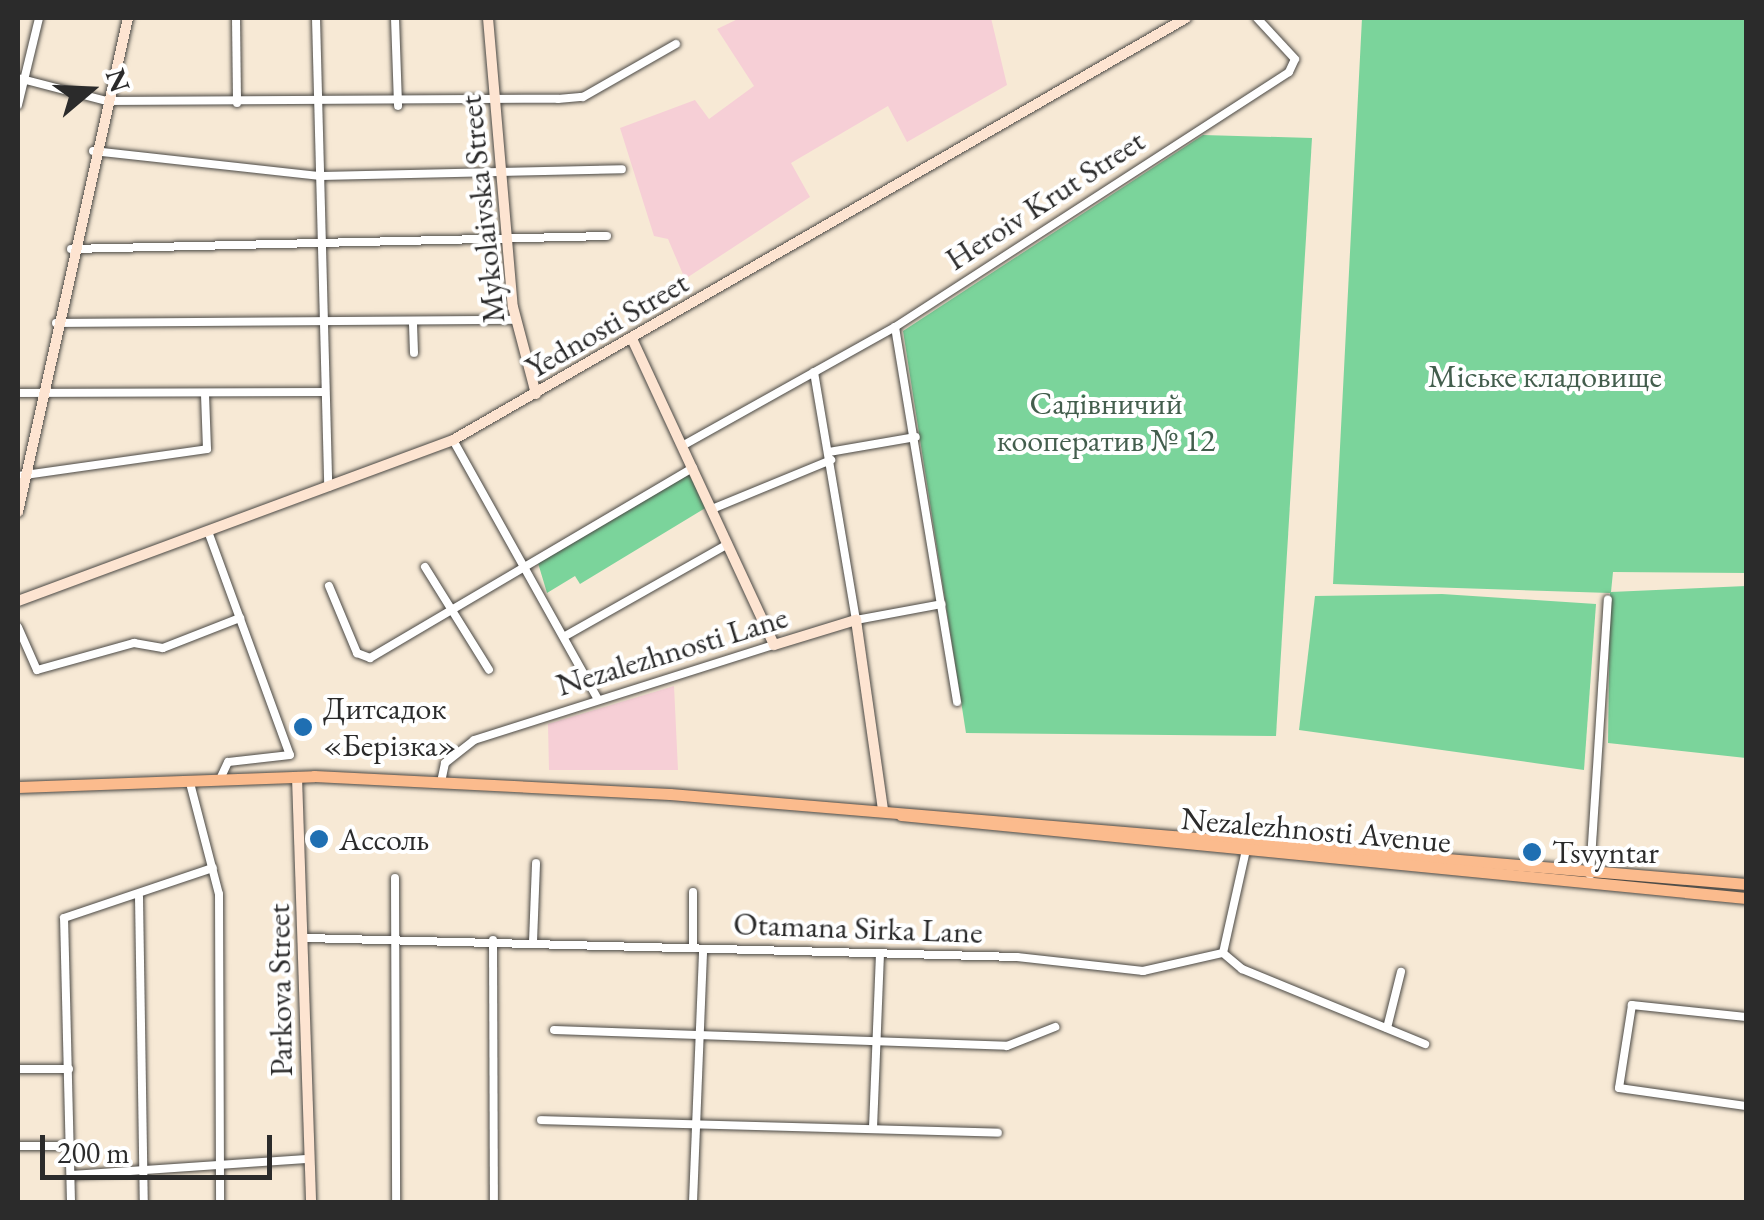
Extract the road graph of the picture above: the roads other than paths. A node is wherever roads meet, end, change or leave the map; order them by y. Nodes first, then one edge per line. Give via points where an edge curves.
1 (39, 18) edge
2 (128, 18) edge
3 (236, 18) edge
4 (316, 18) edge
5 (395, 18) edge
6 (488, 18) edge
7 (1186, 18) edge
8 (1257, 18) edge
9 (676, 44) dead end
10 (20, 80) edge
11 (496, 100) junction
12 (106, 102) junction
13 (237, 103) junction
14 (18, 104) edge
15 (319, 104) junction
16 (398, 106) junction
17 (94, 150) junction
18 (622, 169) dead end
19 (321, 176) junction
20 (501, 178) junction
21 (607, 236) dead end
22 (506, 238) junction
23 (321, 243) junction
24 (71, 248) junction
25 (516, 320) junction
26 (55, 323) junction
27 (322, 324) junction
28 (414, 324) junction
29 (895, 327) junction
30 (632, 340) junction
31 (414, 353) dead end
32 (814, 372) junction
33 (322, 392) junction
34 (18, 393) edge
35 (536, 394) junction
36 (205, 395) junction
37 (40, 396) junction
38 (916, 437) junction
39 (453, 440) junction
40 (682, 446) junction
41 (830, 456) junction
42 (692, 468) junction
43 (21, 476) edge
44 (329, 490) junction
45 (712, 509) junction
46 (18, 512) edge
47 (209, 534) junction
48 (728, 544) junction
49 (528, 564) junction
50 (426, 567) dead end
51 (329, 586) dead end
52 (1608, 600) dead end
53 (18, 601) edge
54 (942, 604) junction
55 (454, 609) junction
56 (240, 618) junction
57 (856, 620) junction
58 (18, 627) edge
59 (567, 635) junction
60 (774, 644) junction
61 (489, 670) dead end
62 (597, 698) junction
63 (956, 702) dead end
64 (297, 777) junction
65 (220, 779) junction
66 (441, 782) junction
67 (190, 783) junction
68 (18, 787) edge
69 (883, 810) junction
70 (1247, 844) junction
71 (536, 864) dead end
72 (212, 868) junction
73 (1590, 874) junction
74 (395, 878) dead end
75 (1746, 884) edge
76 (693, 892) dead end
77 (139, 897) junction
78 (1746, 898) edge
79 (306, 938) junction
80 (395, 939) junction
81 (494, 940) junction
82 (533, 942) junction
83 (698, 949) junction
84 (1223, 953) junction
85 (880, 954) junction
86 (1401, 972) dead end
87 (1746, 1017) edge
88 (1055, 1027) dead end
89 (1387, 1028) junction
90 (554, 1030) dead end
91 (699, 1036) junction
92 (878, 1042) junction
93 (1424, 1044) dead end
94 (18, 1069) edge
95 (69, 1069) junction
96 (1746, 1106) edge
97 (541, 1120) dead end
98 (695, 1123) junction
99 (874, 1128) junction
100 (998, 1133) dead end
101 (18, 1146) edge
102 (70, 1146) junction
103 (308, 1159) junction
104 (220, 1168) junction
105 (143, 1172) junction
106 (72, 1176) junction
107 (70, 1202) edge
108 (144, 1202) edge
109 (220, 1202) edge
110 (311, 1202) edge
111 (396, 1202) edge
112 (494, 1202) edge
113 (693, 1202) edge

1 - 10 street
2 - 12 street
3 - 13 street
4 - 15 street
5 - 16 street
6 - 11 street, Mykolaivska Street
7 - 30 street, Yednosti Street
8 - 29 street, Heroiv Krut Street via 1295,60
9 - 11 street via 583,98
10 - 12 street
10 - 14 street
11 - 16 street
11 - 20 street, Mykolaivska Street
12 - 13 street
12 - 17 street
13 - 15 street
15 - 16 street
15 - 19 street
17 - 19 street
17 - 24 street
18 - 20 street
19 - 20 street
19 - 23 street
20 - 22 street, Mykolaivska Street
21 - 22 street
22 - 23 street
22 - 25 street, Mykolaivska Street
23 - 24 street
23 - 27 street
24 - 26 street
25 - 28 street
25 - 35 street, Mykolaivska Street
26 - 27 street
26 - 37 street
27 - 28 street
27 - 33 street
28 - 31 street
29 - 32 street, Heroiv Krut Street
29 - 38 street
30 - 35 street, Yednosti Street
30 - 40 street
32 - 40 street, Heroiv Krut Street
32 - 41 street
33 - 36 street
33 - 44 street
34 - 37 street
35 - 39 street, Yednosti Street
36 - 37 street
36 - 43 street via 207,449
37 - 43 street
38 - 41 street
38 - 54 street
39 - 44 street, Yednosti Street
39 - 49 street
40 - 42 street
41 - 45 street
41 - 57 street
42 - 45 street
42 - 49 street
43 - 46 street
44 - 47 street, Yednosti Street
45 - 48 street
47 - 53 street, Yednosti Street
47 - 56 street
48 - 59 street
48 - 60 street
49 - 55 street
49 - 59 street
50 - 55 street
51 - 55 street via 361,658
52 - 73 street
54 - 57 street, Nezalezhnosti Lane
54 - 63 street
55 - 61 street
56 - 58 street via 163,648 134,643 37,670
56 - 65 street via 290,755 228,762
57 - 60 street, Nezalezhnosti Lane
57 - 69 street
59 - 62 street
60 - 62 street, Nezalezhnosti Lane
62 - 66 street, Nezalezhnosti Lane via 467,743 445,763
64 - 65 main road, Nezalezhnosti Avenue
64 - 66 main road, Nezalezhnosti Avenue
64 - 79 street, Parkova Street
65 - 67 main road, Nezalezhnosti Avenue
66 - 69 main road, Nezalezhnosti Avenue
67 - 68 main road, Nezalezhnosti Avenue
67 - 72 street
69 - 70 main road, Nezalezhnosti Avenue
70 - 73 main road, Nezalezhnosti Avenue
70 - 84 street
71 - 82 street
72 - 77 street
72 - 104 street
73 - 75 main road, Nezalezhnosti Avenue
73 - 78 main road, Nezalezhnosti Avenue
74 - 80 street
76 - 83 street
77 - 95 street via 64,918
77 - 105 street
79 - 80 street, Otamana Sirka Lane
79 - 103 street, Parkova Street
80 - 81 street, Otamana Sirka Lane
80 - 111 street
81 - 82 street, Otamana Sirka Lane
81 - 112 street
82 - 83 street, Otamana Sirka Lane
83 - 85 street, Otamana Sirka Lane
83 - 91 street
84 - 85 street, Otamana Sirka Lane via 1144,971
84 - 89 street
85 - 92 street
86 - 89 street
87 - 96 street via 1632,1005 1620,1088
88 - 92 street via 1015,1045
89 - 93 street
90 - 91 street
91 - 92 street
91 - 98 street
92 - 99 street
94 - 95 street
95 - 102 street
97 - 98 street
98 - 99 street
98 - 113 street
99 - 100 street
101 - 102 street
102 - 106 street
103 - 104 street
103 - 110 street, Parkova Street
104 - 105 street
104 - 109 street
105 - 106 street
105 - 108 street
106 - 107 street

